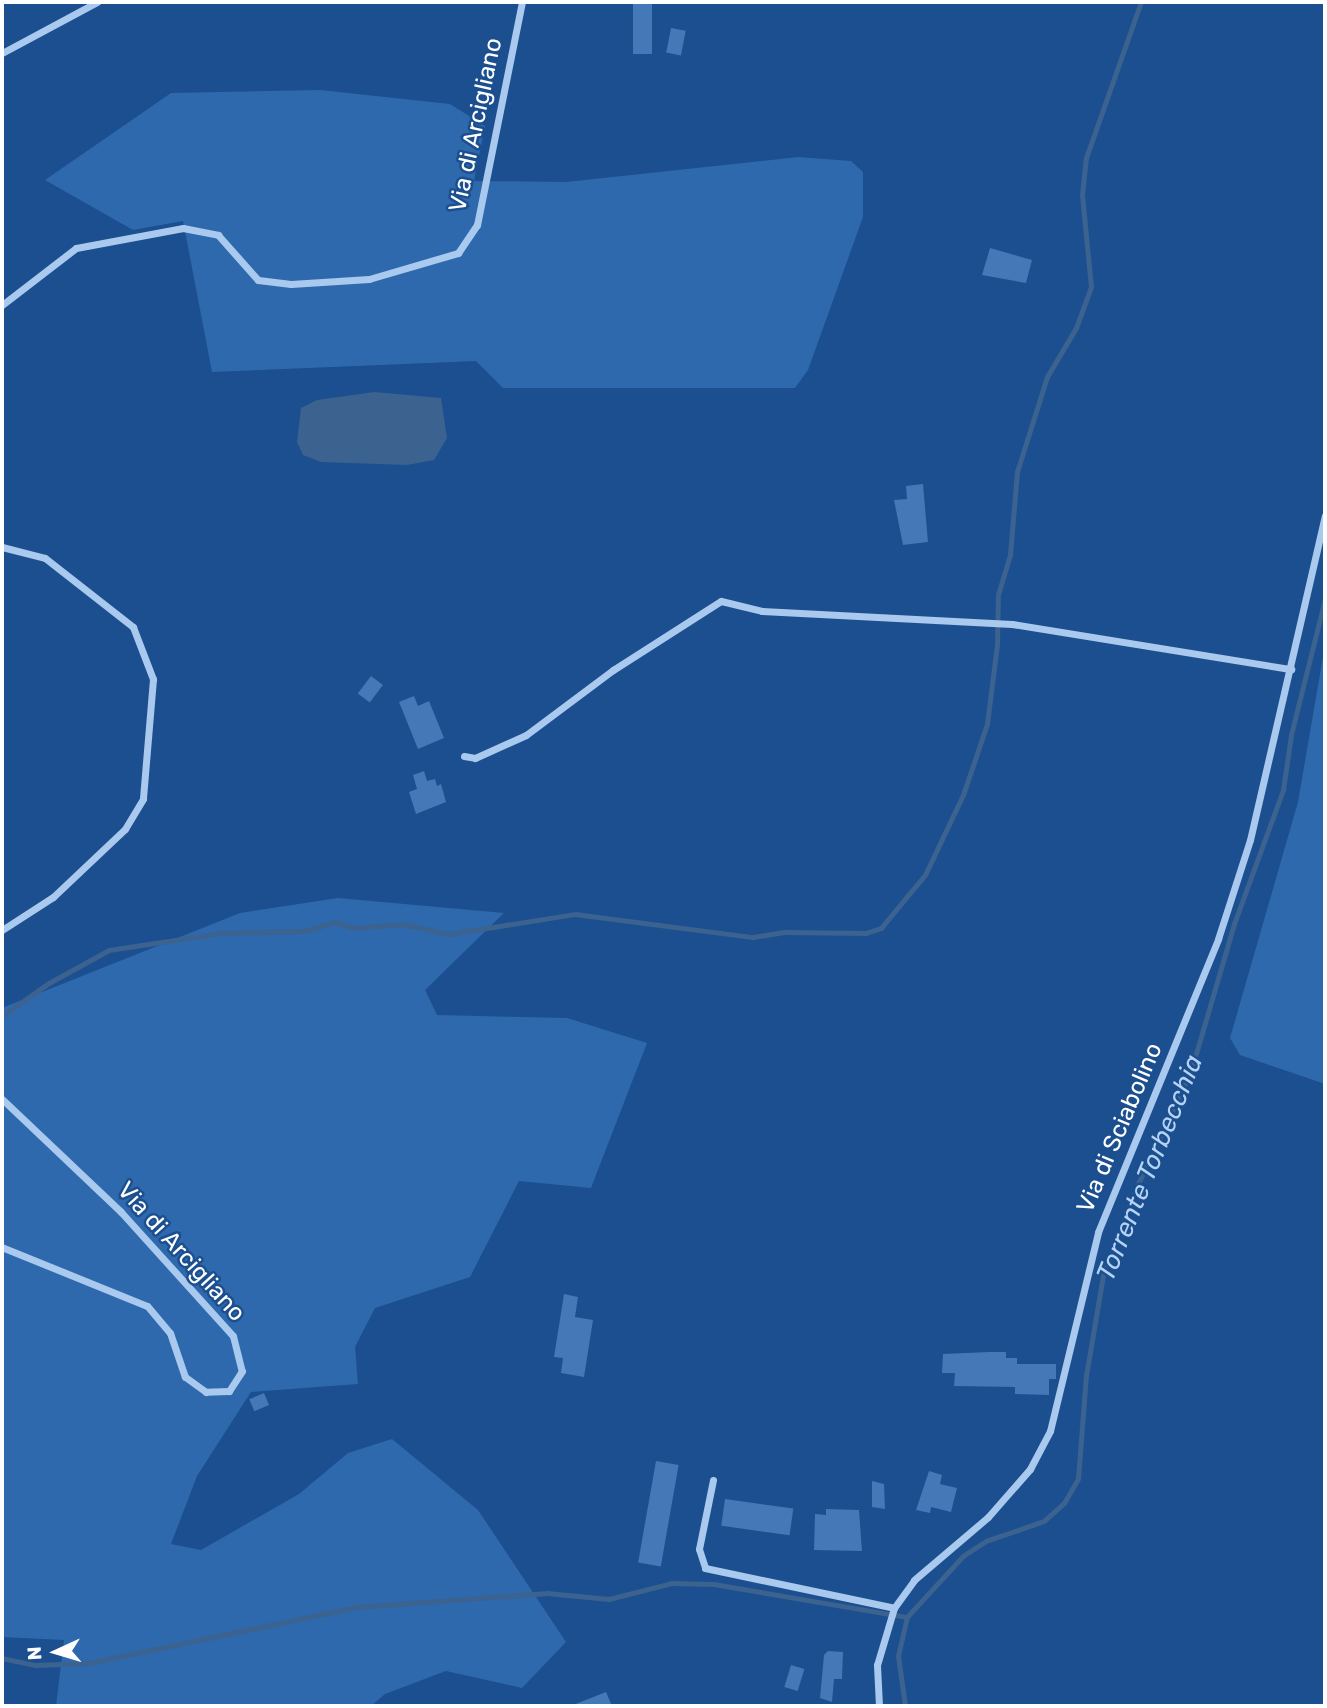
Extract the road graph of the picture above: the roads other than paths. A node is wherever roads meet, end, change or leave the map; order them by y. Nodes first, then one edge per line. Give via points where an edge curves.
1 (97, 2) edge
2 (522, 2) edge
3 (2, 53) edge
4 (2, 305) edge
5 (1325, 516) edge
6 (2, 547) edge
7 (1291, 668) junction
8 (464, 756) dead end
9 (2, 930) edge
10 (2, 1099) edge
11 (2, 1247) edge
12 (713, 1480) dead end
13 (894, 1608) junction
14 (880, 1706) edge

1 - 3 street
2 - 4 street, Via di Arcigliano via 477,225 458,253 369,279 291,284 258,280 218,235 183,228 76,248
5 - 7 street, Via di Sciabolino
6 - 9 street via 46,558 133,627 153,679 143,799 125,829 53,897
7 - 8 street via 1012,624 762,611 721,601 613,670 526,735 475,758
7 - 13 street, Via di Sciabolino via 1250,840 1218,939 1098,1232 1050,1431 1030,1469 988,1517 914,1580
10 - 11 street, Via di Arcigliano via 121,1212 233,1336 242,1371 229,1391 206,1392 185,1377 170,1333 147,1306
12 - 13 street via 698,1556 705,1567
13 - 14 street, Via di Sciabolino via 877,1665

